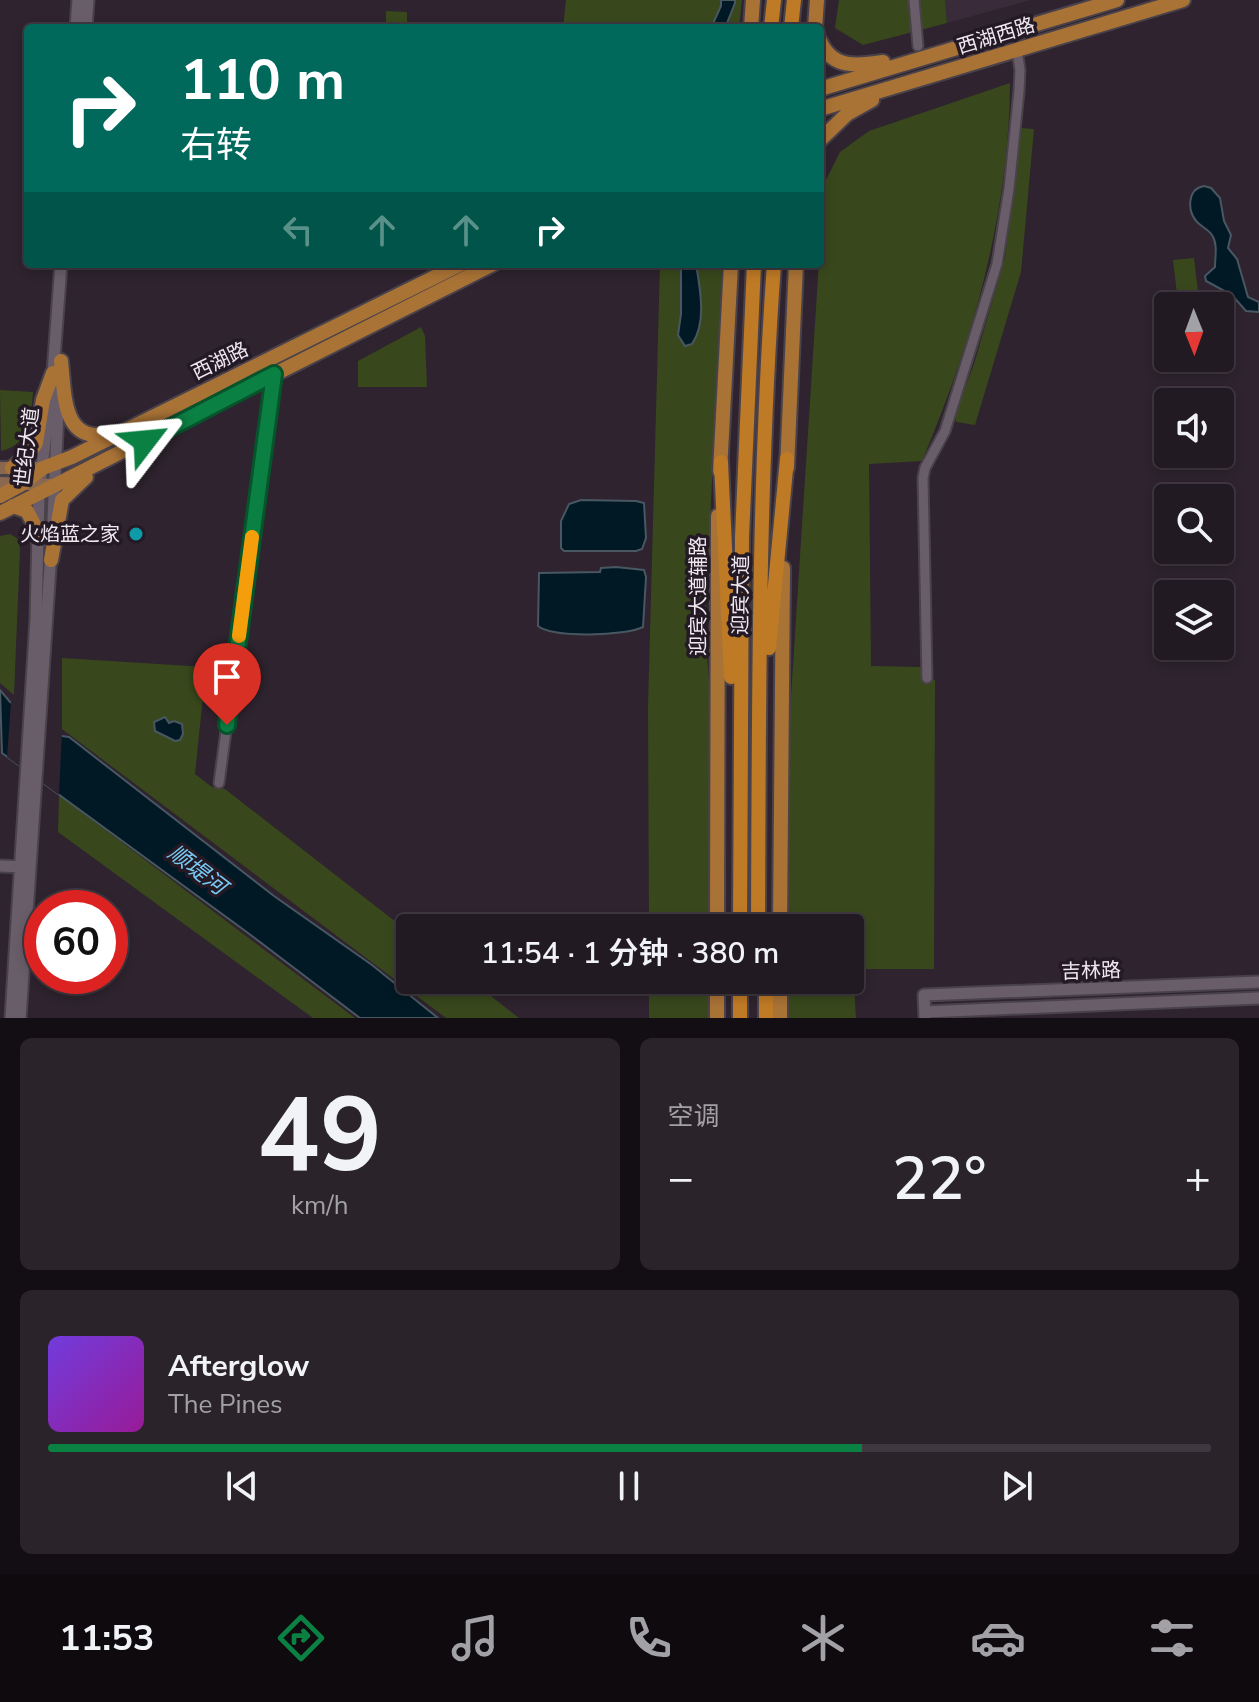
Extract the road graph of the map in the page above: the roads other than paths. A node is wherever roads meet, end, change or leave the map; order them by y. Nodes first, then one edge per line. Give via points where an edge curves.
1 (78, 0) edge
2 (88, 0) edge
3 (753, 0) edge
4 (774, 0) edge
5 (794, 0) edge
6 (817, 0) edge
7 (914, 0) edge
8 (1117, 0) edge
9 (1183, 0) edge
10 (76, 24) edge
11 (86, 24) edge
12 (751, 24) edge
13 (771, 24) edge
14 (791, 24) edge
15 (816, 24) edge
16 (1007, 33) junction
17 (824, 48) edge
18 (918, 51) junction
19 (1017, 51) junction
20 (971, 65) junction
21 (824, 88) edge
22 (824, 108) edge
23 (824, 136) edge
24 (61, 268) edge
25 (68, 268) edge
26 (453, 268) edge
27 (485, 268) edge
28 (731, 268) edge
29 (754, 268) edge
30 (774, 268) edge
31 (796, 268) edge
32 (57, 367) junction
33 (274, 374) junction
34 (161, 413) junction
35 (163, 430) junction
36 (787, 459) junction
37 (721, 462) junction
38 (49, 466) junction
39 (6, 468) edge
40 (0, 483) edge
41 (22, 484) junction
42 (45, 487) junction
43 (0, 496) edge
44 (7, 510) edge
45 (38, 532) junction
46 (51, 560) junction
47 (927, 678) dead end
48 (32, 780) junction
49 (219, 783) dead end
50 (740, 824) junction
51 (758, 855) junction
52 (0, 866) edge
53 (27, 867) junction
54 (717, 914) edge
55 (740, 914) edge
56 (760, 914) edge
57 (780, 914) edge
58 (1259, 982) edge
59 (717, 994) edge
60 (740, 994) edge
61 (758, 994) edge
62 (766, 994) edge
63 (780, 994) edge
64 (1259, 998) edge
65 (739, 1015) edge
66 (925, 1015) edge
67 (11, 1018) edge
68 (20, 1018) edge
69 (717, 1018) edge
70 (757, 1018) edge
71 (766, 1018) edge
72 (780, 1018) edge

1 - 10 street
2 - 11 street
3 - 12 main road
4 - 13 highway
5 - 14 highway
6 - 15 main road
7 - 18 street
8 - 16 main road, 西湖西路
9 - 19 main road, 西湖西路
16 - 18 main road
16 - 21 main road, 西湖西路
17 - 18 main road via 844,65
19 - 20 main road, 西湖西路
19 - 47 street via 1019,91 1002,245 945,431 923,478
20 - 22 main road, 西湖西路
20 - 23 main road via 865,102
24 - 32 street, 世纪大道
25 - 32 street, 世纪大道
26 - 34 main road, 西湖路
27 - 33 main road, 西湖路
28 - 37 main road, 迎宾大道辅路
29 - 50 highway, 迎宾大道 via 742,537
30 - 51 highway, 迎宾大道 via 760,626
31 - 36 main road
32 - 34 main road via 66,410 80,431 97,436
32 - 38 street, 世纪大道
32 - 39 main road via 43,400 36,443
33 - 35 main road, 西湖路
33 - 49 street
34 - 38 main road, 西湖路
35 - 42 main road, 西湖路
35 - 46 main road via 67,491 58,512
36 - 51 highway via 770,619 766,815
36 - 57 main road
37 - 50 highway via 732,785
37 - 54 main road, 迎宾大道辅路
38 - 39 main road
38 - 41 main road, 西湖路
38 - 42 street, 世纪大道
40 - 41 main road
41 - 42 main road
41 - 43 main road, 西湖路
42 - 44 main road, 西湖路
42 - 45 street, 世纪大道
42 - 46 street, 世纪大道
44 - 45 main road via 27,511
45 - 48 street, 世纪大道
46 - 48 street, 世纪大道 via 42,717
48 - 53 street, 世纪大道
50 - 55 highway, 迎宾大道
51 - 56 highway, 迎宾大道
52 - 53 street
53 - 67 street, 世纪大道
53 - 68 street, 世纪大道
58 - 66 street, 吉林路 via 924,995
59 - 69 main road
60 - 65 highway
61 - 70 highway
62 - 71 highway
63 - 72 main road
64 - 66 street, 吉林路

